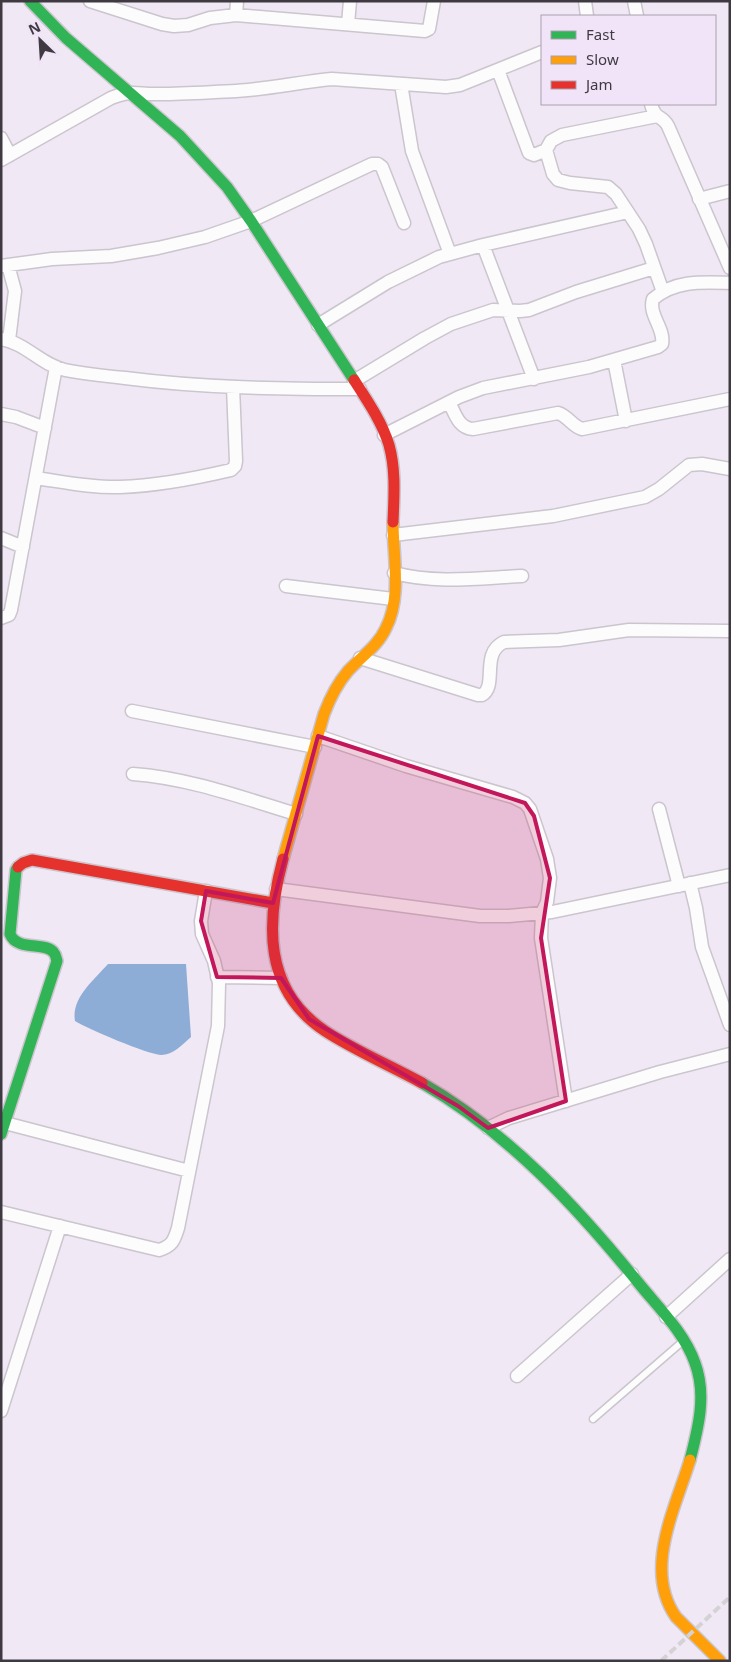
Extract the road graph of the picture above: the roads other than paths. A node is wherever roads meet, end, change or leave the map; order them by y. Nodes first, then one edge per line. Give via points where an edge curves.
1 (30, 1) edge
2 (90, 1) edge
3 (237, 1) edge
4 (350, 1) edge
5 (434, 1) edge
6 (585, 1) edge
7 (634, 1) edge
8 (236, 15) junction
9 (587, 15) edge
10 (637, 15) edge
11 (348, 24) junction
12 (541, 52) edge
13 (498, 70) junction
14 (401, 84) junction
15 (128, 92) junction
16 (652, 105) edge
17 (657, 116) junction
18 (1, 138) edge
19 (546, 150) junction
20 (5, 157) edge
21 (730, 191) edge
22 (699, 199) junction
23 (628, 212) junction
24 (251, 221) junction
25 (404, 223) dead end
26 (483, 245) junction
27 (450, 254) junction
28 (5, 266) edge
29 (654, 268) junction
30 (730, 268) edge
31 (730, 283) edge
32 (663, 292) junction
33 (507, 310) junction
34 (318, 326) junction
35 (5, 339) edge
36 (614, 360) junction
37 (56, 367) junction
38 (534, 379) junction
39 (357, 385) junction
40 (233, 387) junction
41 (730, 399) edge
42 (449, 402) junction
43 (1, 414) edge
44 (626, 421) junction
45 (45, 428) junction
46 (384, 435) junction
47 (730, 469) edge
48 (36, 478) junction
49 (393, 535) junction
50 (1, 538) edge
51 (23, 547) junction
52 (394, 573) junction
53 (522, 576) dead end
54 (286, 586) dead end
55 (393, 599) junction
56 (1, 618) edge
57 (730, 631) edge
58 (360, 658) junction
59 (132, 711) dead end
60 (316, 741) junction
61 (133, 774) dead end
62 (659, 810) dead end
63 (296, 814) junction
64 (730, 875) edge
65 (685, 884) junction
66 (276, 890) junction
67 (206, 891) junction
68 (273, 903) junction
69 (542, 913) junction
70 (217, 977) junction
71 (281, 978) junction
72 (730, 1025) edge
73 (730, 1054) edge
74 (566, 1100) junction
75 (2, 1126) edge
76 (488, 1128) junction
77 (189, 1171) junction
78 (1, 1212) edge
79 (60, 1226) junction
80 (730, 1259) edge
81 (632, 1274) junction
82 (666, 1317) junction
83 (683, 1341) junction
84 (517, 1376) dead end
85 (3, 1398) edge
86 (1, 1411) edge
87 (593, 1419) dead end
88 (720, 1661) edge

1 - 15 street via 66,38
2 - 8 street via 174,26
3 - 8 street
4 - 11 street
5 - 11 street via 431,26 425,31
6 - 9 street
7 - 10 street
8 - 11 street
12 - 13 street
13 - 14 street via 460,85
13 - 19 street via 529,153 534,155
14 - 15 street via 332,79 238,91
14 - 27 street via 412,151
15 - 20 street via 111,98
15 - 24 street via 201,158
16 - 17 street
17 - 19 street via 562,135 551,141
17 - 22 street via 666,122
18 - 20 street
19 - 23 street via 558,180 608,187
21 - 22 street
22 - 30 street
23 - 26 street
23 - 29 street via 639,228
24 - 25 street via 378,164
24 - 28 street via 205,237 158,248
24 - 34 street
26 - 27 street
26 - 33 street
27 - 34 street via 388,282
28 - 35 street via 15,291
29 - 32 street
29 - 33 street via 583,289 528,310
31 - 32 street via 685,284
32 - 36 street via 653,299 651,305 662,344
33 - 38 street
33 - 39 street via 494,310 451,324
34 - 39 street
35 - 37 street
36 - 38 street
36 - 44 street
37 - 40 street via 168,383
37 - 45 street
38 - 42 street via 483,388
39 - 40 street via 273,389
39 - 46 street
40 - 48 street via 236,461 230,470 120,487
41 - 44 street
42 - 44 street via 459,423 473,429 558,413 582,429
42 - 46 street
43 - 45 street
45 - 48 street
46 - 49 street via 392,472
47 - 49 street via 689,465 659,490 645,497 553,516
48 - 51 street
49 - 52 street
50 - 51 street
51 - 56 street via 11,610 9,615
52 - 53 street via 436,580
52 - 55 street
54 - 55 street
55 - 58 street via 387,628
57 - 58 street via 629,630 559,640 504,642 492,653 487,690 482,695
58 - 60 street via 332,693
59 - 60 street
60 - 63 street
60 - 69 street via 525,803 534,816 550,878
61 - 63 street via 182,780
62 - 65 street
63 - 66 street
64 - 65 street
65 - 69 street
65 - 72 street via 696,908 702,947
66 - 68 street
66 - 69 street via 480,916
67 - 68 street
67 - 70 street via 200,921
67 - 75 street via 32,860 18,866 12,939 21,944 50,949 57,961
68 - 71 street via 273,950
69 - 74 street via 541,938
70 - 71 street
70 - 77 street via 218,1026
71 - 76 street via 309,1019 328,1033 414,1079
73 - 74 street
74 - 76 street
75 - 77 street
76 - 81 street via 560,1194
77 - 79 street via 178,1228 168,1247 159,1250
78 - 79 street
79 - 85 street
80 - 82 street
81 - 82 street
81 - 84 street
82 - 83 street
83 - 87 lane
83 - 88 street via 696,1366 702,1402 697,1437 662,1551 662,1592 671,1611
85 - 86 street

